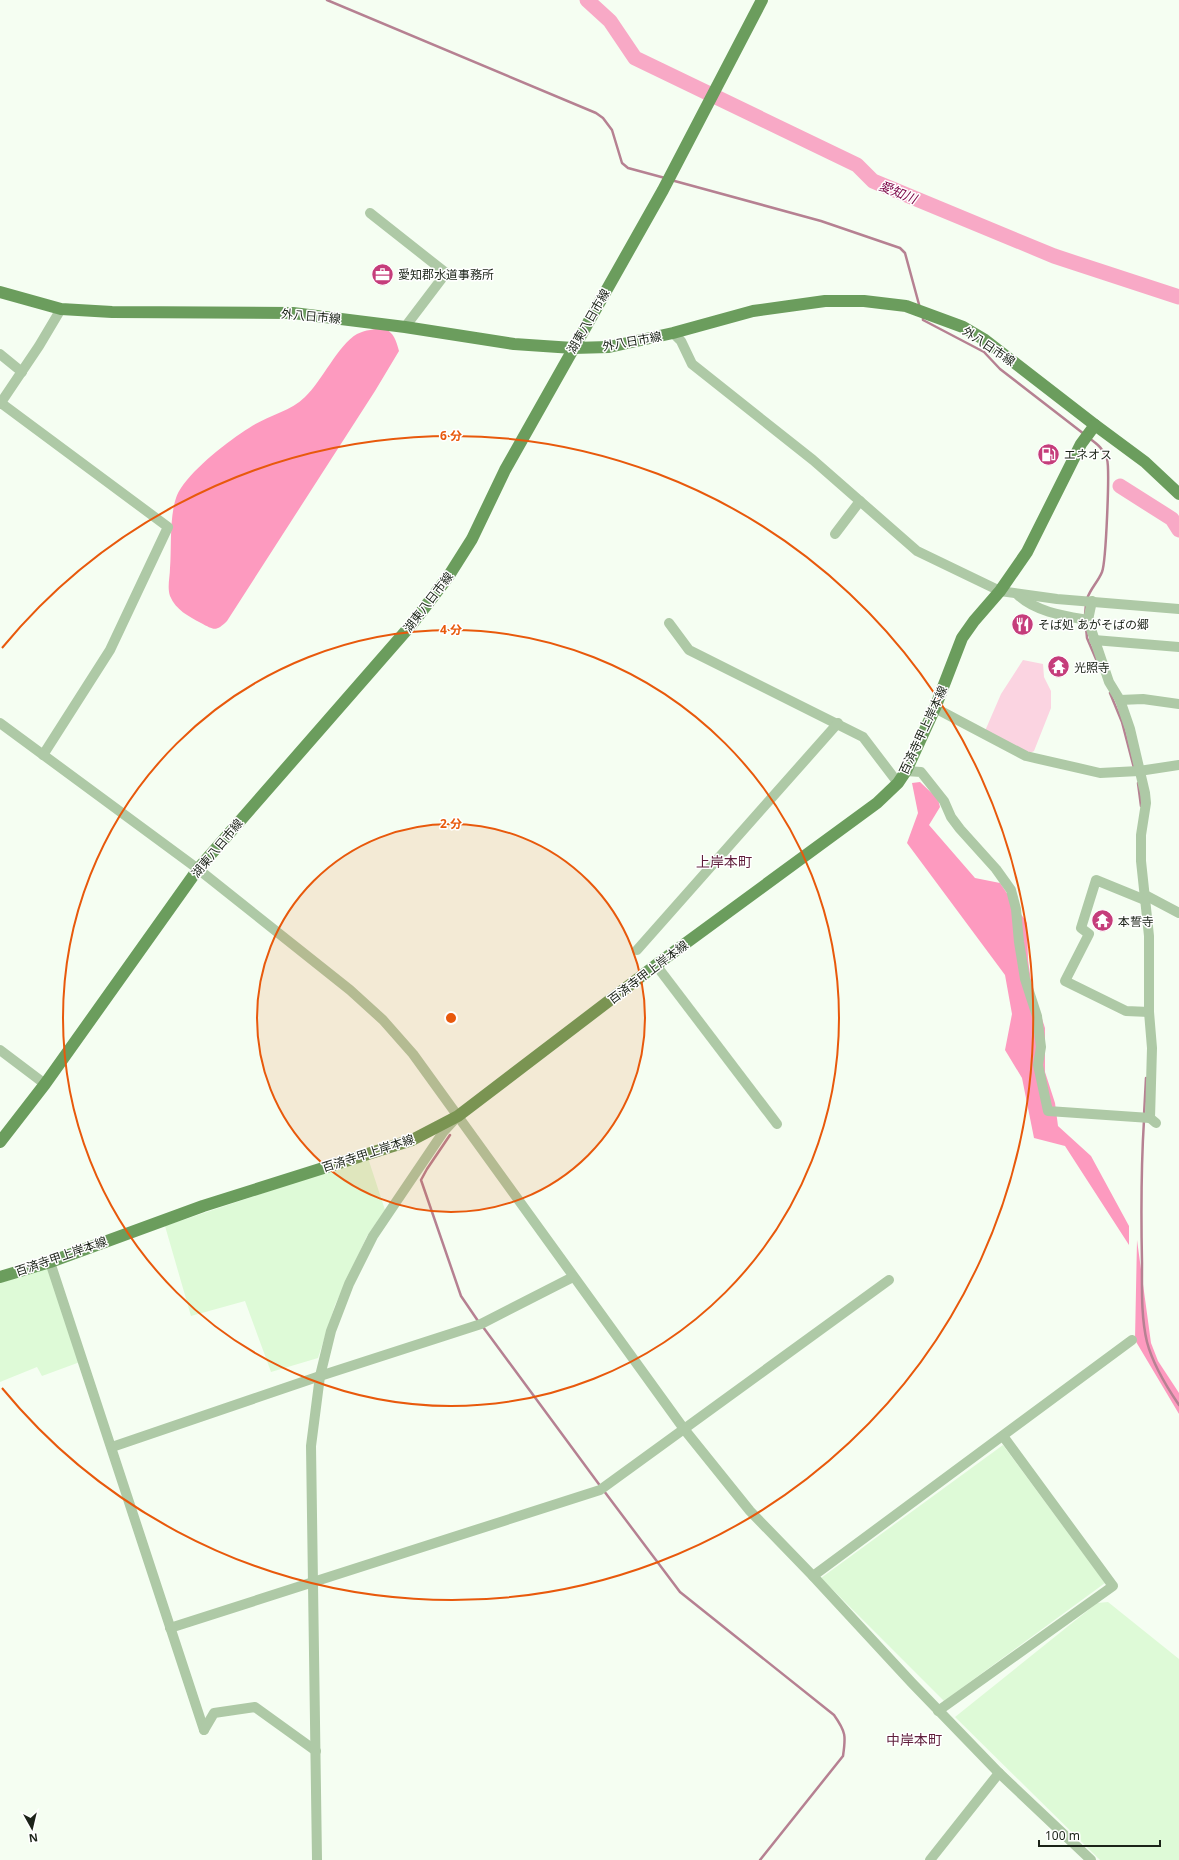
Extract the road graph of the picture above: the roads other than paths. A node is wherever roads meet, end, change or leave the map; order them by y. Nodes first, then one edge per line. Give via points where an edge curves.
1 (762, 0) edge
2 (370, 213) dead end
3 (0, 292) edge
4 (61, 309) junction
5 (405, 327) junction
6 (673, 333) junction
7 (573, 348) junction
8 (0, 354) edge
9 (22, 372) junction
10 (0, 404) edge
11 (1092, 429) junction
12 (1179, 494) edge
13 (860, 501) junction
14 (835, 534) dead end
15 (1000, 591) junction
16 (1018, 595) junction
17 (1092, 601) junction
18 (1179, 609) edge
19 (1088, 620) junction
20 (669, 623) dead end
21 (1094, 640) junction
22 (1179, 647) edge
23 (1120, 700) junction
24 (1179, 704) edge
25 (935, 708) junction
26 (0, 723) edge
27 (838, 723) junction
28 (44, 754) junction
29 (1179, 765) edge
30 (1166, 767) junction
31 (906, 771) junction
32 (1139, 771) junction
33 (1179, 771) edge
34 (898, 783) junction
35 (198, 869) junction
36 (1145, 898) junction
37 (1179, 913) edge
38 (637, 950) dead end
39 (656, 965) junction
40 (1149, 1012) junction
41 (0, 1050) edge
42 (45, 1084) junction
43 (458, 1116) junction
44 (777, 1124) dead end
45 (0, 1142) edge
46 (50, 1262) junction
47 (0, 1277) edge
48 (573, 1277) junction
49 (890, 1280) dead end
50 (1132, 1340) dead end
51 (320, 1376) junction
52 (684, 1429) junction
53 (1003, 1436) junction
54 (112, 1447) junction
55 (813, 1576) junction
56 (312, 1581) junction
57 (170, 1628) junction
58 (938, 1711) junction
59 (316, 1751) junction
60 (999, 1774) junction
61 (317, 1860) edge
62 (930, 1860) edge
63 (1091, 1860) edge

1 - 7 main road, 湖東八日市線 via 663,190
2 - 5 street via 446,273
3 - 4 main road, 外八日市線
4 - 5 main road, 外八日市線 via 112,312 293,313
4 - 9 street
5 - 7 main road, 外八日市線 via 514,344
6 - 7 main road, 外八日市線 via 609,347
6 - 11 main road, 外八日市線 via 753,311 825,302 864,301 906,306 963,327 985,340
6 - 13 street via 681,341 692,364
7 - 35 main road, 湖東八日市線 via 505,470 472,539 448,577 412,624
8 - 9 street
9 - 10 street
10 - 28 street via 168,527 110,650
11 - 12 main road, 外八日市線 via 1145,462
11 - 15 main road, 百済寺甲上岸本線 via 1081,444 1027,552
13 - 14 street
13 - 15 street via 917,551
15 - 16 street
15 - 25 main road, 百済寺甲上岸本線 via 962,638
16 - 17 street
16 - 19 street via 1027,604
17 - 18 street
17 - 19 street
19 - 21 street
20 - 27 street via 689,650
21 - 22 street
21 - 23 street via 1109,682
23 - 24 street via 1143,699
23 - 32 street via 1130,729
25 - 31 main road, 百済寺甲上岸本線
25 - 32 street via 1026,756 1100,772
26 - 28 street
27 - 34 street via 863,737
27 - 38 street
28 - 35 street
29 - 30 street
30 - 32 street
30 - 33 street
31 - 34 main road, 百済寺甲上岸本線
31 - 40 street via 921,772 944,801 951,818 1011,890 1025,979 1037,1016 1041,1046 1038,1065 1048,1111 1153,1120
32 - 36 street via 1146,803 1141,835
34 - 39 main road, 百済寺甲上岸本線 via 877,803
35 - 42 main road, 湖東八日市線
35 - 43 street via 384,1020 413,1054
36 - 37 street
36 - 40 street via 1149,936
36 - 40 street via 1096,880 1081,928 1089,934 1065,981 1126,1011
39 - 43 main road, 百済寺甲上岸本線
39 - 44 street
41 - 42 street
42 - 45 main road, 湖東八日市線
43 - 46 main road, 百済寺甲上岸本線 via 412,1140 203,1206
43 - 48 street
43 - 51 street via 444,1131 373,1236 349,1284 331,1331
46 - 47 main road, 百済寺甲上岸本線
46 - 54 street
48 - 51 street via 481,1324
48 - 52 street
49 - 52 street
50 - 53 street
51 - 54 street
51 - 56 street via 311,1446
52 - 55 street via 750,1511
52 - 56 street via 600,1490
53 - 55 street
53 - 58 street via 1113,1586
54 - 57 street
55 - 58 street
56 - 57 street
56 - 59 street
57 - 59 street via 204,1730 214,1713 255,1708
58 - 60 street
59 - 61 street
60 - 62 street
60 - 63 street

